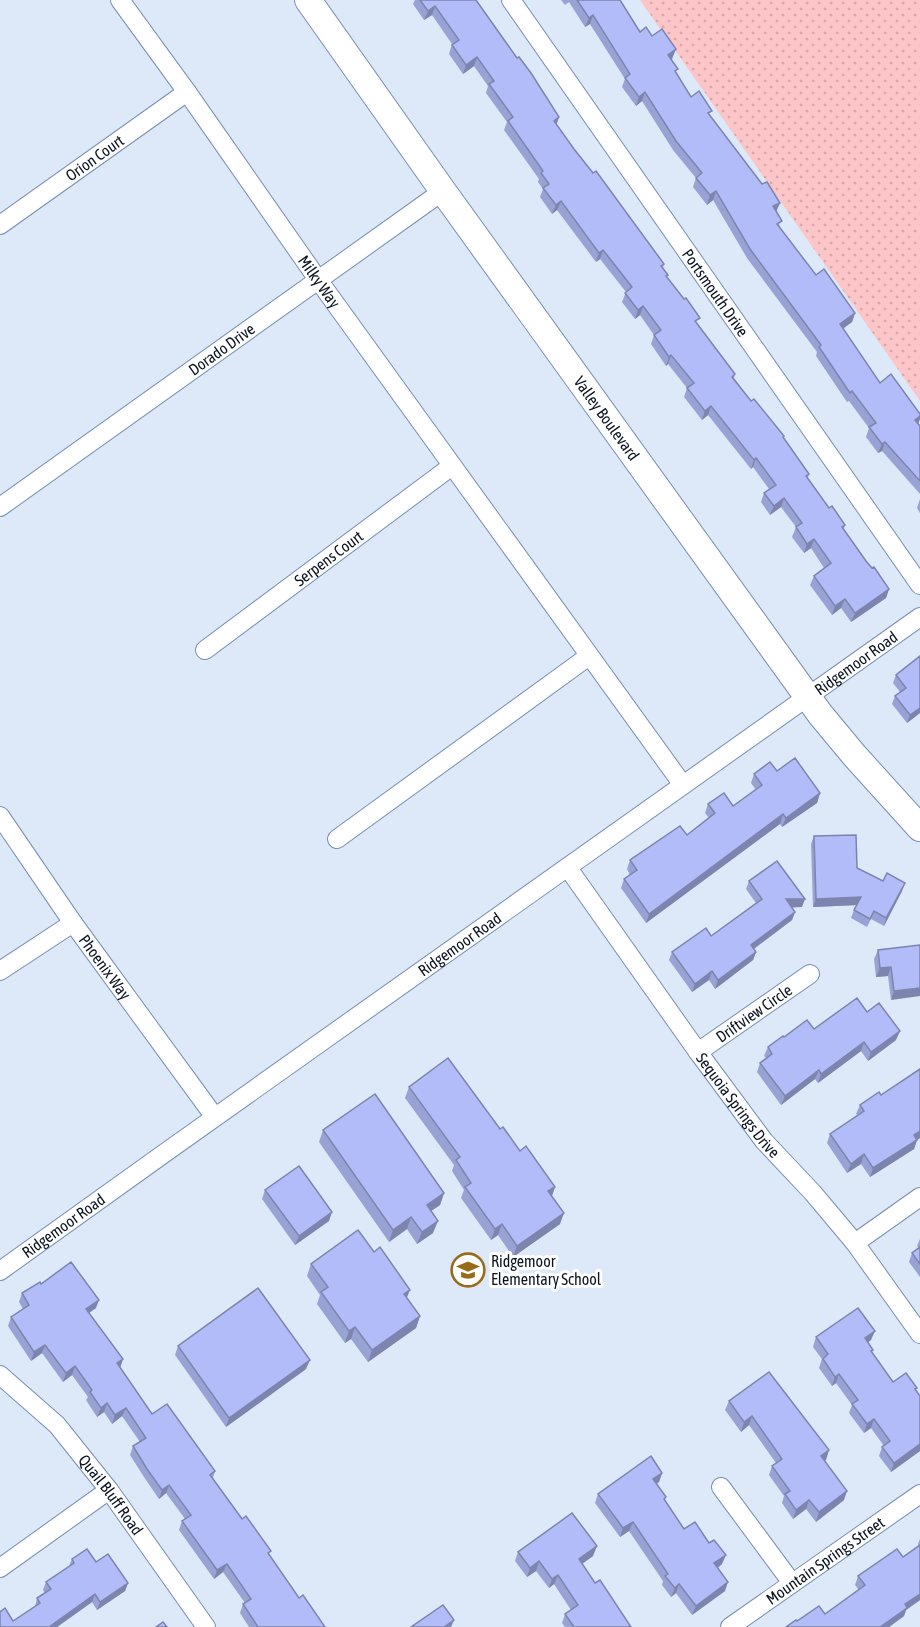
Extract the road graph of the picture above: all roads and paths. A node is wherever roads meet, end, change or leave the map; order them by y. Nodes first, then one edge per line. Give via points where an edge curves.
1 (120, 0) edge
2 (308, 0) edge
3 (511, 0) edge
4 (187, 92) junction
5 (442, 191) junction
6 (0, 225) edge
7 (318, 280) junction
8 (452, 466) junction
9 (0, 507) edge
10 (920, 585) edge
11 (920, 617) edge
12 (205, 651) dead end
13 (590, 656) junction
14 (808, 697) junction
15 (683, 785) junction
16 (0, 816) edge
17 (920, 828) edge
18 (337, 839) dead end
19 (568, 868) junction
20 (73, 923) junction
21 (0, 971) edge
22 (810, 974) dead end
23 (698, 1052) junction
24 (214, 1116) junction
25 (920, 1197) edge
26 (855, 1243) junction
27 (0, 1271) edge
28 (920, 1334) edge
29 (0, 1375) edge
30 (721, 1487) dead end
31 (109, 1490) junction
32 (920, 1494) edge
33 (0, 1568) edge
34 (792, 1583) junction
35 (206, 1627) edge
36 (730, 1627) edge

1 - 4 street, Milky Way
2 - 5 street, Valley Boulevard
3 - 10 street, Portsmouth Drive
4 - 6 street, Orion Court
4 - 7 street, Milky Way
5 - 7 street, Dorado Drive
5 - 14 street, Valley Boulevard
7 - 8 street, Milky Way
7 - 9 street, Dorado Drive
8 - 12 street, Serpens Court
8 - 13 street, Milky Way
11 - 14 street, Ridgemoor Road
13 - 15 street, Milky Way
13 - 18 street
14 - 15 street, Ridgemoor Road
14 - 17 street, Valley Boulevard
15 - 19 street, Ridgemoor Road
16 - 20 street, Phoenix Way
19 - 23 street, Sequoia Springs Drive
19 - 24 street, Ridgemoor Road
20 - 21 street
20 - 24 street, Phoenix Way
22 - 23 street, Driftview Circle
23 - 26 street, Sequoia Springs Drive via 764,1141
24 - 27 street, Ridgemoor Road
25 - 26 street
26 - 28 street, Sequoia Springs Drive
29 - 31 street, Quail Bluff Road via 57,1425
30 - 34 street
31 - 33 street
31 - 35 street, Quail Bluff Road
32 - 34 street, Mountain Springs Street
34 - 36 street, Mountain Springs Street

